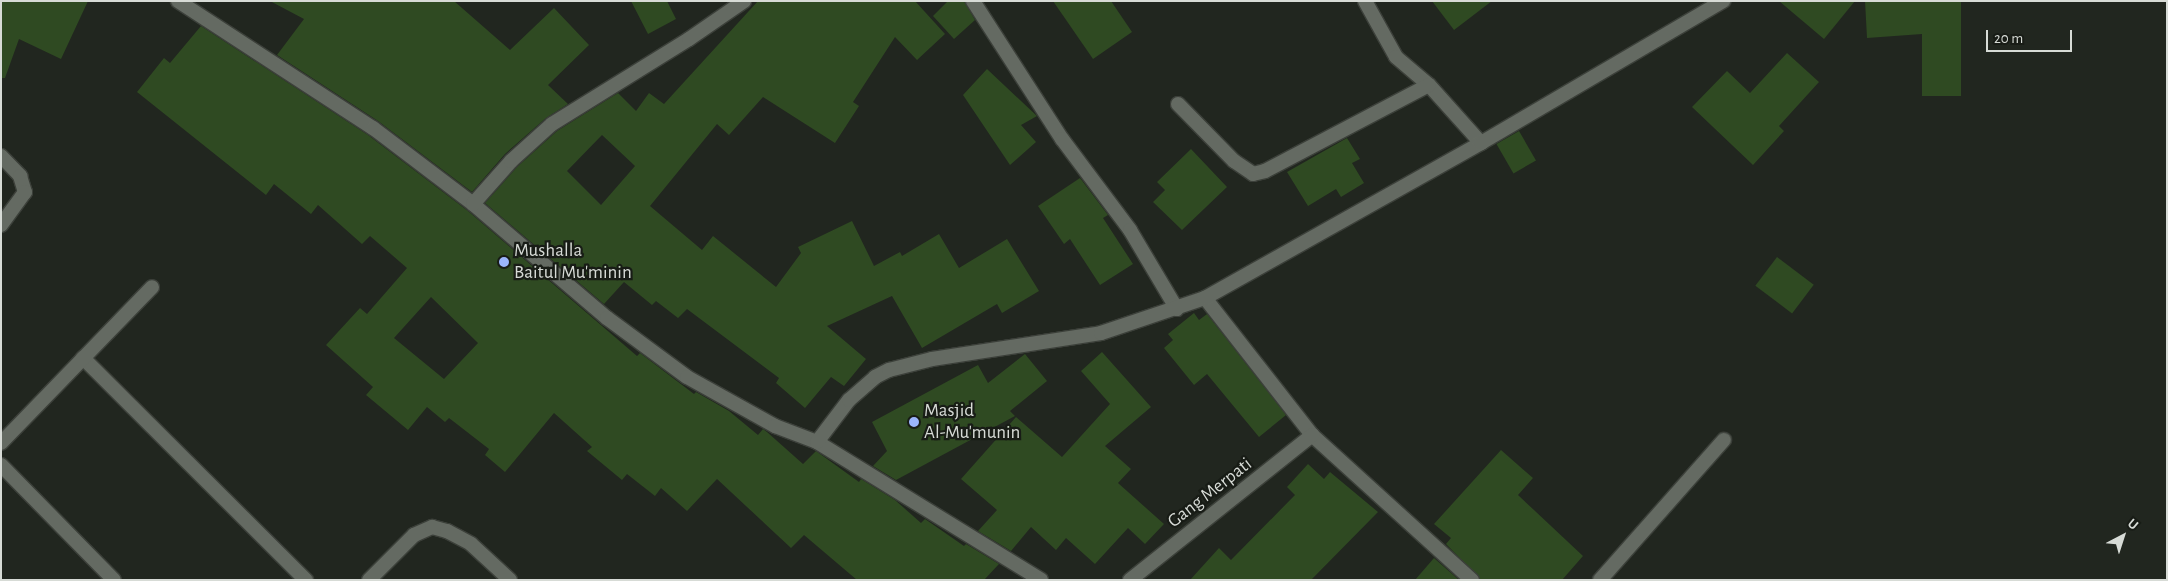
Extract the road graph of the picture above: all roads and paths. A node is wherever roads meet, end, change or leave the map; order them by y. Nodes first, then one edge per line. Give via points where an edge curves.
1 (178, 1) edge
2 (744, 1) edge
3 (973, 1) edge
4 (1365, 1) edge
5 (1722, 1) edge
6 (1429, 85) junction
7 (1178, 104) dead end
8 (1481, 143) junction
9 (1, 156) edge
10 (473, 204) junction
11 (1, 225) edge
12 (152, 288) dead end
13 (1205, 298) junction
14 (1178, 310) junction
15 (83, 358) junction
16 (1312, 435) junction
17 (1724, 440) dead end
18 (816, 442) junction
19 (1, 443) edge
20 (1, 465) edge
21 (114, 580) edge
22 (306, 580) edge
23 (368, 580) edge
24 (510, 580) edge
25 (1041, 580) edge
26 (1130, 580) edge
27 (1472, 580) edge
28 (1600, 580) edge

1 - 10 street via 373,128
2 - 10 street via 552,124 511,161
3 - 14 street via 1062,139 1130,230
4 - 6 street via 1396,57
5 - 8 street
6 - 7 street via 1265,171 1252,174 1234,161
6 - 8 street
8 - 13 street
9 - 11 street via 20,176 25,192
10 - 18 street via 646,348 687,377 775,426
12 - 15 street
13 - 14 street
13 - 16 street
14 - 18 street via 1101,333 932,359 889,370 875,377 848,400
15 - 19 street
15 - 22 street
16 - 26 street, Gang Merpati
16 - 27 street
17 - 28 street
18 - 25 street
20 - 21 street
23 - 24 street via 414,535 432,527 471,544

